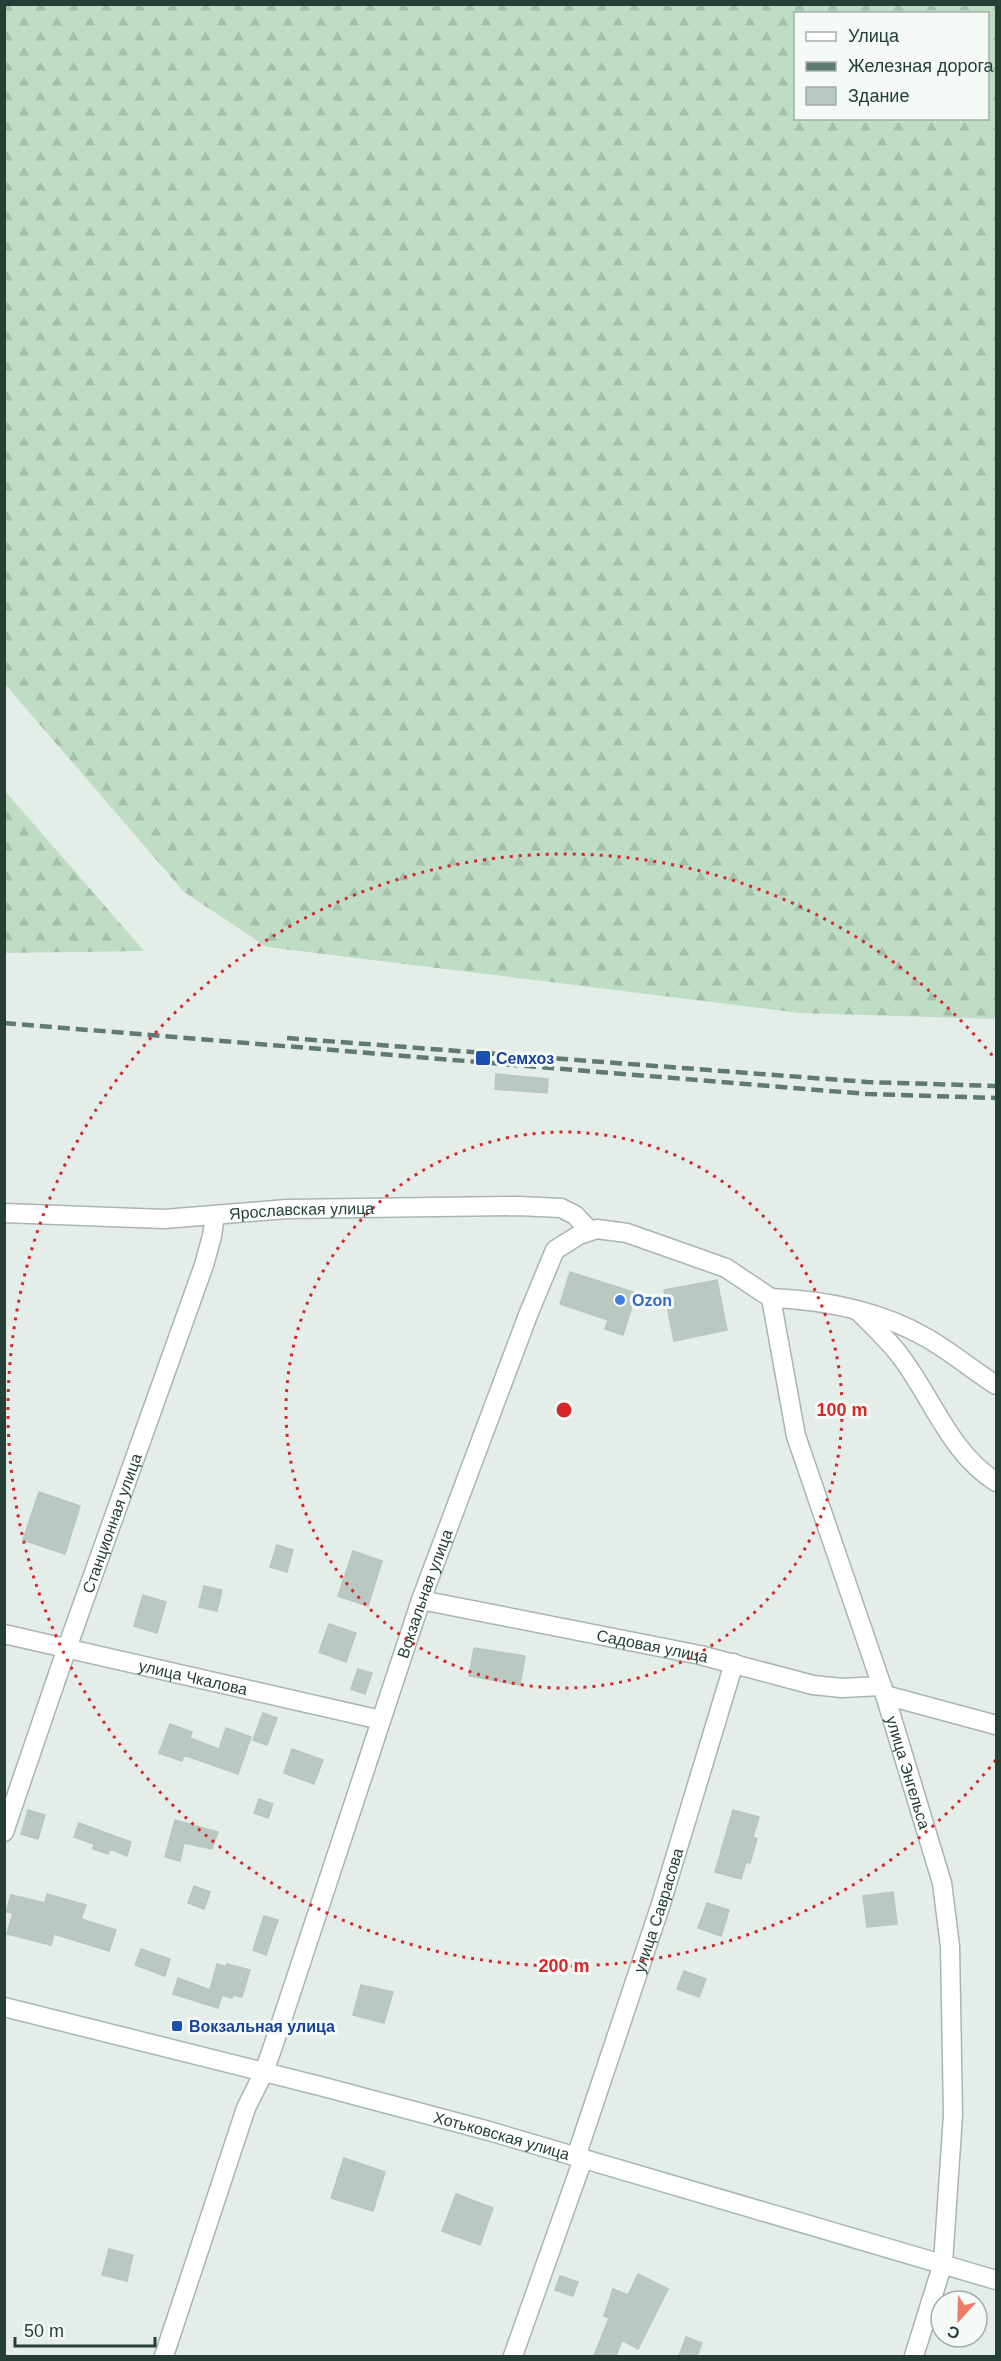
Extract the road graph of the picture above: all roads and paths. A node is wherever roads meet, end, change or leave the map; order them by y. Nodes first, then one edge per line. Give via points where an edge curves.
1 (4, 1213) edge
2 (215, 1216) junction
3 (590, 1231) junction
4 (771, 1298) junction
5 (857, 1310) junction
6 (992, 1378) edge
7 (996, 1482) edge
8 (421, 1600) junction
9 (4, 1634) edge
10 (67, 1648) junction
11 (734, 1664) junction
12 (883, 1691) junction
13 (381, 1720) junction
14 (996, 1725) edge
15 (4, 1832) edge
16 (4, 2007) edge
17 (264, 2072) junction
18 (580, 2158) junction
19 (943, 2263) junction
20 (996, 2280) edge
21 (164, 2356) edge
22 (513, 2356) edge
23 (914, 2356) edge

1 - 2 street, Ярославская улица via 164,1219
2 - 3 street, Ярославская улица via 287,1209 518,1206 561,1208 575,1215
2 - 10 street, Станционная улица via 204,1265
3 - 4 street via 627,1233 726,1268
3 - 8 street, Вокзальная улица via 555,1250
4 - 5 street
4 - 12 street, улица Энгельса via 796,1436
5 - 6 street via 885,1318 926,1338
5 - 7 street via 898,1354 958,1448
8 - 11 street, Садовая улица
8 - 13 street, Вокзальная улица
9 - 10 street, улица Чкалова
10 - 13 street, улица Чкалова
10 - 15 street, Станционная улица
11 - 12 street, Садовая улица via 813,1685
11 - 18 street, улица Саврасова
12 - 14 street, Садовая улица
12 - 19 street, улица Энгельса via 942,1883 950,1946 953,2115
13 - 17 street, Вокзальная улица
16 - 17 street, Хотьковская улица
17 - 18 street, Хотьковская улица
17 - 21 street, Вокзальная улица via 246,2108
18 - 19 street, Хотьковская улица
18 - 22 street, улица Саврасова
19 - 20 street, Хотьковская улица
19 - 23 street, улица Энгельса

